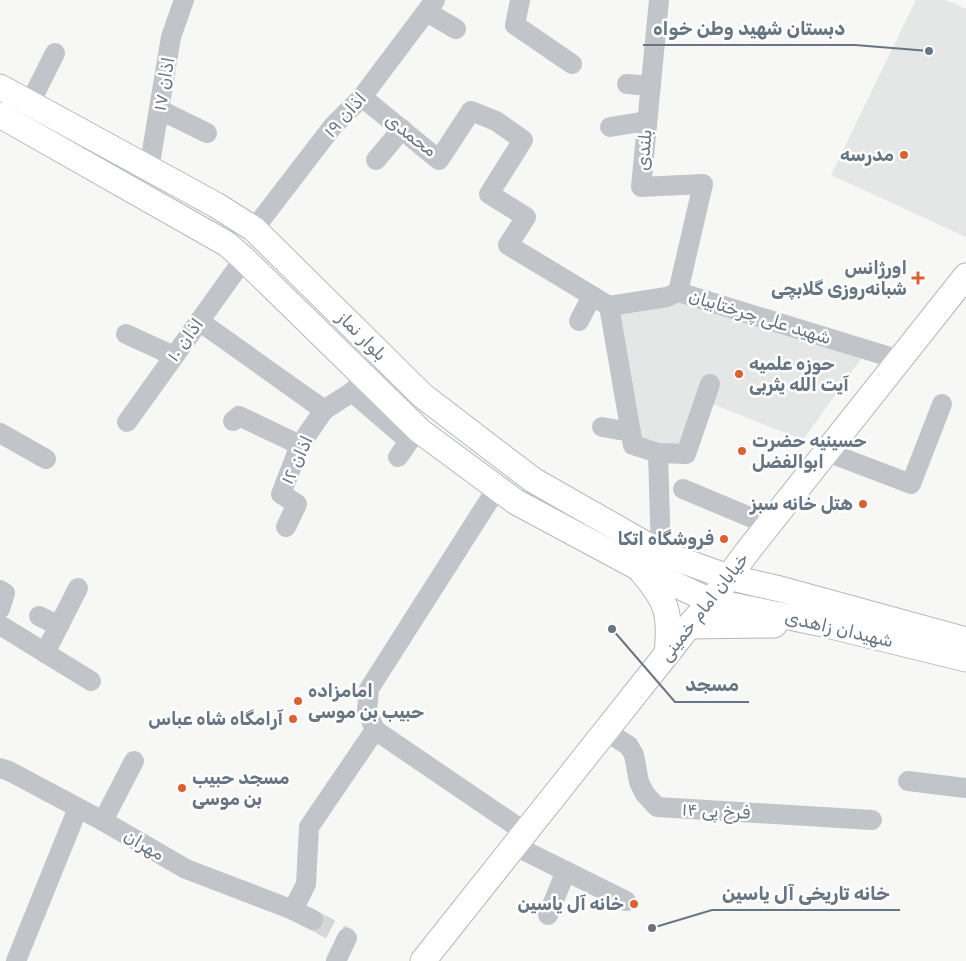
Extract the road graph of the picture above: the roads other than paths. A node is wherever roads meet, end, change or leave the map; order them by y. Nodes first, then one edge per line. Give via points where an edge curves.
1 (184, 0) edge
2 (520, 0) edge
3 (658, 0) edge
4 (431, 6) edge
5 (456, 29) dead end
6 (54, 53) dead end
7 (572, 64) dead end
8 (627, 84) dead end
9 (650, 86) junction
10 (0, 87) edge
11 (362, 97) junction
12 (30, 103) junction
13 (160, 110) junction
14 (0, 114) edge
15 (647, 121) junction
16 (610, 128) dead end
17 (402, 129) junction
18 (207, 133) dead end
19 (376, 160) dead end
20 (149, 169) junction
21 (254, 229) junction
22 (244, 258) junction
23 (966, 276) edge
24 (678, 292) junction
25 (600, 301) junction
26 (199, 321) junction
27 (579, 321) dead end
28 (126, 334) dead end
29 (174, 356) junction
30 (900, 360) junction
31 (710, 384) dead end
32 (359, 385) junction
33 (942, 404) dead end
34 (324, 410) junction
35 (233, 420) dead end
36 (127, 422) dead end
37 (602, 427) dead end
38 (631, 432) junction
39 (0, 433) edge
40 (300, 445) junction
41 (827, 452) junction
42 (658, 453) junction
43 (46, 459) dead end
44 (497, 488) junction
45 (683, 489) dead end
46 (769, 525) junction
47 (286, 527) dead end
48 (628, 534) junction
49 (747, 552) junction
50 (661, 554) junction
51 (614, 555) junction
52 (638, 568) junction
53 (728, 577) junction
54 (78, 588) dead end
55 (780, 589) junction
56 (711, 601) junction
57 (828, 614) junction
58 (39, 616) dead end
59 (0, 625) edge
60 (58, 626) junction
61 (689, 626) junction
62 (966, 640) edge
63 (45, 653) junction
64 (667, 654) junction
65 (966, 660) edge
66 (91, 681) dead end
67 (375, 730) junction
68 (606, 731) junction
69 (134, 761) dead end
70 (0, 768) edge
71 (908, 781) dead end
72 (966, 788) edge
73 (78, 808) junction
74 (872, 820) dead end
75 (103, 822) junction
76 (520, 839) junction
77 (566, 871) junction
78 (626, 901) dead end
79 (293, 910) junction
80 (548, 915) dead end
81 (313, 920) tunnel mouth
82 (347, 938) dead end
83 (16, 961) edge
84 (336, 961) edge
85 (423, 961) edge

1 - 13 street, اذان ۱۷ via 172,37
2 - 7 street via 515,25
3 - 9 street, بلندی
4 - 5 street
4 - 11 street, اذان ۱۹
6 - 12 street
8 - 9 street
9 - 15 street, بلندی
10 - 12 main road, بلوار نماز
11 - 17 street, محمدی
11 - 21 street, اذان ۱۹ via 332,126
12 - 20 main road, بلوار نماز
13 - 18 street
13 - 20 street, اذان ۱۷
14 - 22 main road, بلوار نماز via 227,244
15 - 16 street
15 - 24 street, بلندی via 641,187 703,184
17 - 19 street
17 - 25 street, محمدی via 439,160 472,110 496,121 523,140 489,194 526,217 508,245
20 - 21 main road, بلوار نماز
21 - 48 main road, بلوار نماز via 423,396 533,480
22 - 26 street, اذان ۱۰
22 - 32 main road, بلوار نماز
23 - 30 main road, خیابان امام خمینی
24 - 25 street via 667,297
24 - 30 street, شهید علی چرختابیان
25 - 27 street
25 - 38 street
26 - 29 street, اذان ۱۰
26 - 34 street
28 - 29 street
29 - 36 street, اذان ۱۰
30 - 41 main road, خیابان امام خمینی
31 - 42 street via 686,454
32 - 34 street, اذان ۱۲
32 - 44 main road, بلوار نماز via 408,442
33 - 41 street via 911,484
34 - 40 street, اذان ۱۲
35 - 40 street via 239,416
37 - 38 street
38 - 42 street via 633,445
39 - 43 street
40 - 47 street, اذان ۱۲ via 282,494 297,504
41 - 46 main road, خیابان امام خمینی
42 - 50 street
44 - 51 main road, بلوار نماز via 516,502
44 - 67 street via 369,689 367,710
45 - 46 street
46 - 49 main road, خیابان امام خمینی
48 - 50 main road, بلوار نماز
48 - 51 main road
49 - 53 main road, خیابان امام خمینی
49 - 55 main road
50 - 53 main road, بلوار نماز
51 - 52 main road, بلوار نماز
52 - 56 main road, بلوار نماز
52 - 64 main road via 661,595 666,608 669,621
53 - 55 main road, شهیدان زاهدی
53 - 56 main road, خیابان امام خمینی
54 - 60 street
55 - 57 main road, شهیدان زاهدی
56 - 57 main road, شهیدان زاهدی
56 - 61 main road, خیابان امام خمینی
57 - 61 main road
57 - 62 main road, شهیدان زاهدی
57 - 65 main road, شهیدان زاهدی
58 - 60 street
59 - 63 street
60 - 63 street
61 - 64 main road, خیابان امام خمینی
63 - 66 street
64 - 68 main road, خیابان امام خمینی
67 - 76 street
67 - 79 street via 309,826 306,884
68 - 74 street, فرخ پی ۱۴ via 629,746 639,782 657,807
68 - 76 main road, خیابان امام خمینی
69 - 75 street
70 - 73 street, مهران
71 - 72 street
73 - 75 street, مهران
73 - 83 street
75 - 79 street, مهران via 186,869
76 - 77 street
76 - 85 main road, خیابان امام خمینی
77 - 78 street
77 - 80 street
79 - 81 street, مهران
82 - 84 street

